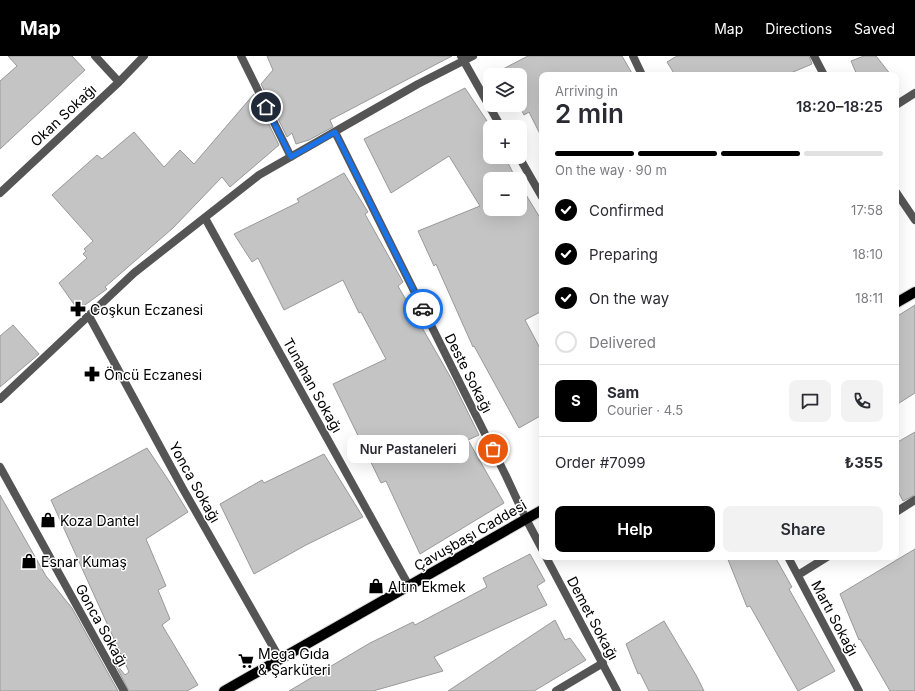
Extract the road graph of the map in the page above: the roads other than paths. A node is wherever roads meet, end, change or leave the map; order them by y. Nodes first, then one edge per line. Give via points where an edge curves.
1 (94, 56) edge
2 (144, 56) edge
3 (241, 56) edge
4 (473, 56) edge
5 (632, 56) edge
6 (814, 56) edge
7 (462, 59) edge
8 (640, 72) edge
9 (822, 72) edge
10 (119, 82) junction
11 (915, 92) edge
12 (899, 103) edge
13 (497, 120) edge
14 (335, 132) junction
15 (291, 157) junction
16 (523, 164) edge
17 (539, 192) edge
18 (0, 193) edge
19 (899, 196) edge
20 (205, 218) junction
21 (915, 220) edge
22 (915, 292) edge
23 (899, 301) edge
24 (89, 316) junction
25 (0, 399) edge
26 (0, 466) edge
27 (915, 500) edge
28 (899, 510) edge
29 (539, 512) edge
30 (526, 519) junction
31 (539, 543) edge
32 (548, 560) edge
33 (790, 560) edge
34 (822, 560) edge
35 (798, 575) junction
36 (409, 586) junction
37 (280, 659) junction
38 (603, 663) junction
39 (227, 690) edge
40 (124, 691) edge
41 (556, 691) edge
42 (617, 691) edge
43 (859, 691) edge

1 - 10 street
2 - 10 street, Okan Sokağı
3 - 15 street
4 - 7 street
5 - 8 street
6 - 9 street
7 - 13 street
7 - 14 street
10 - 18 street, Okan Sokağı
11 - 12 street
14 - 15 street
14 - 30 street, Deste Sokağı
15 - 20 street via 259,176
16 - 17 street
19 - 21 street
20 - 24 street via 134,273
20 - 36 street, Tunahan Sokağı
22 - 23 main road
24 - 25 street
24 - 37 street, Yonca Sokağı via 183,489
26 - 40 street, Gonca Sokağı
27 - 28 street
29 - 30 main road, Çavuşbaşı Caddesi
30 - 31 street
30 - 36 main road, Çavuşbaşı Caddesi
32 - 38 street, Demet Sokağı
33 - 35 street, Martı Sokağı
34 - 35 street
35 - 43 street, Martı Sokağı
36 - 37 main road, Çavuşbaşı Caddesi
37 - 39 main road, Çavuşbaşı Caddesi
38 - 41 street
38 - 42 street, Demet Sokağı

